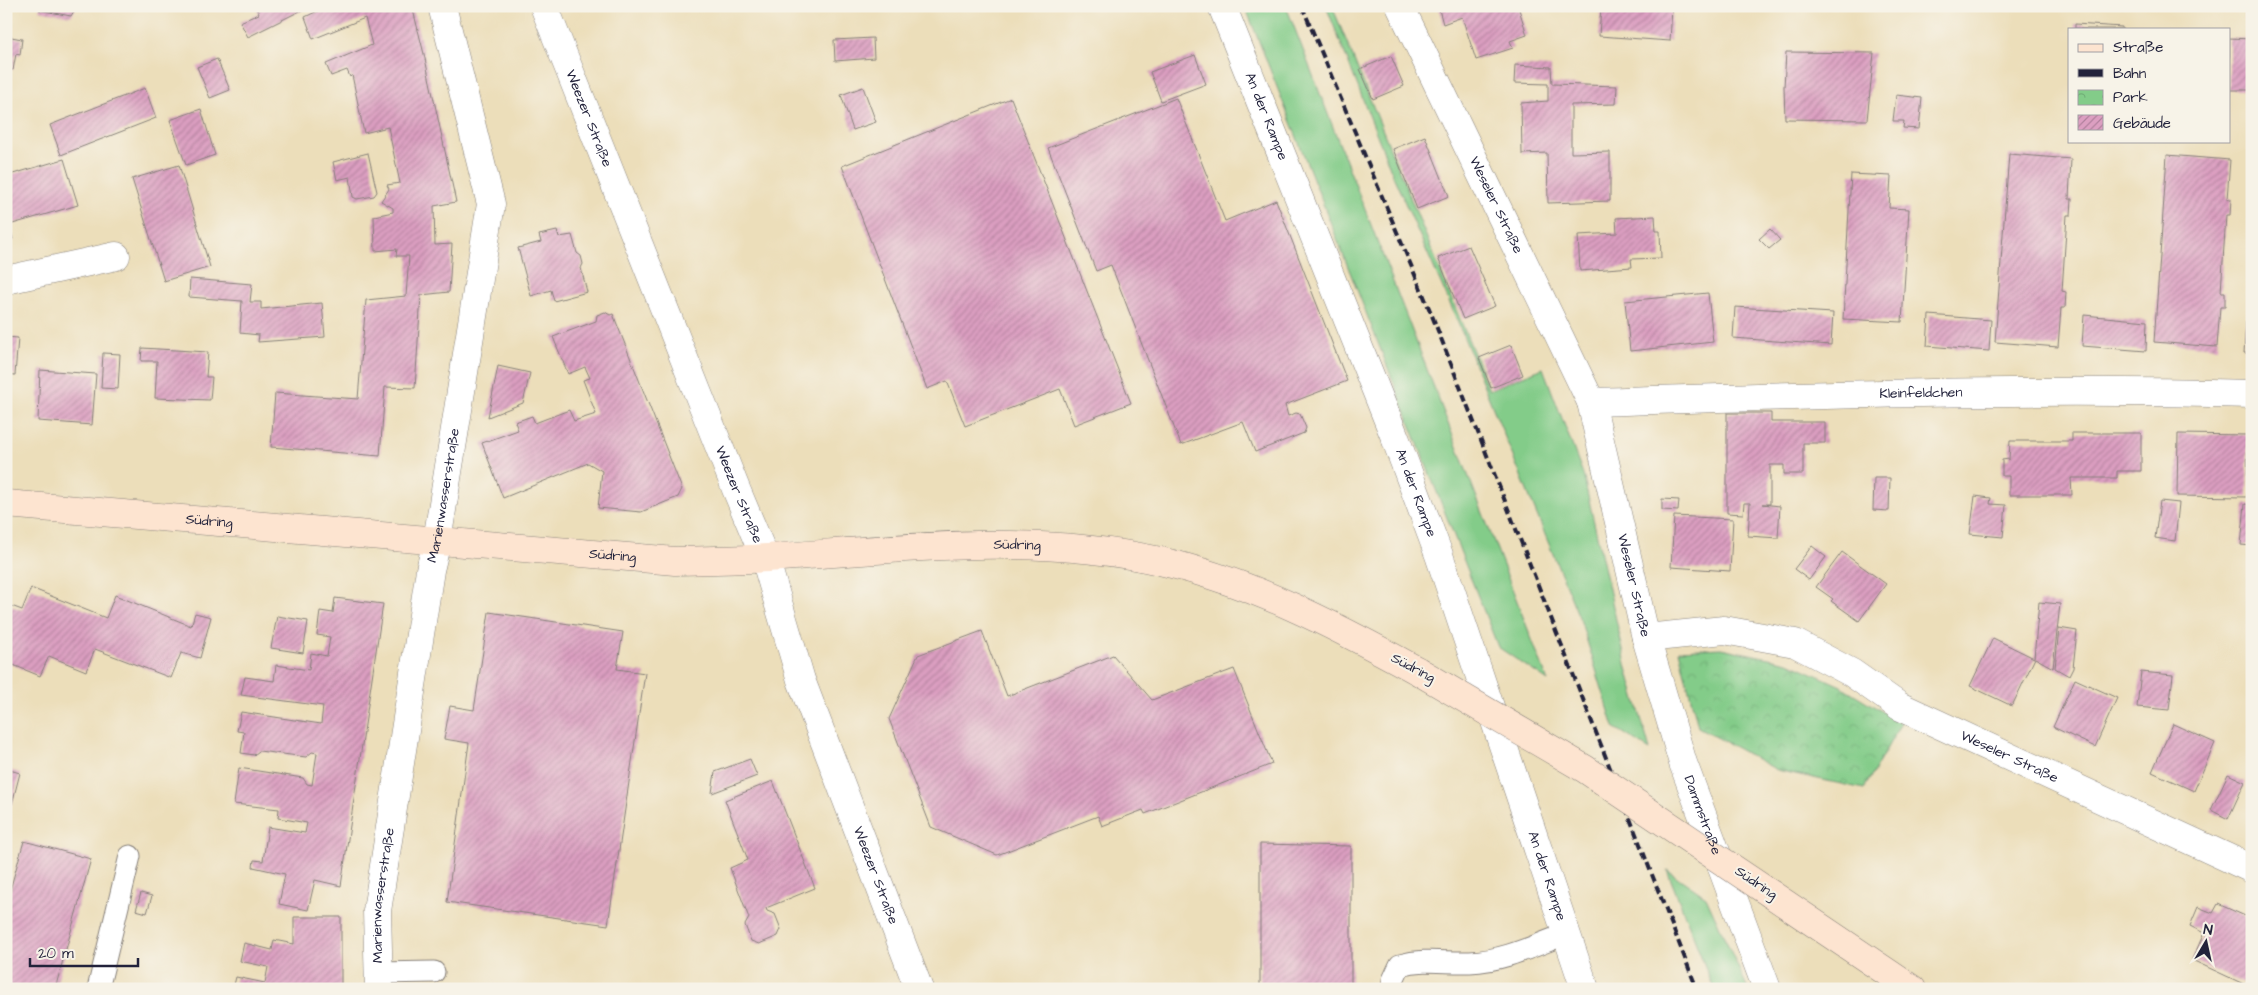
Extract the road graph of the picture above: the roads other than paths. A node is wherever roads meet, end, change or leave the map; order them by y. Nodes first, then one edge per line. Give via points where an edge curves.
1 (442, 6) edge
2 (544, 6) edge
3 (1222, 6) edge
4 (1400, 6) edge
5 (116, 256) dead end
6 (6, 280) edge
7 (2252, 394) edge
8 (1591, 402) junction
9 (6, 504) edge
10 (437, 541) junction
11 (765, 558) junction
12 (1646, 638) junction
13 (130, 856) dead end
14 (2252, 869) edge
15 (1566, 934) junction
16 (434, 972) dead end
17 (378, 981) edge
18 (98, 989) edge
19 (919, 989) edge
20 (1392, 989) edge
21 (1585, 989) edge
22 (1767, 989) edge
23 (1912, 989) edge

1 - 10 street, Marienwasserstraße via 491,204
2 - 11 street, Weezer Straße
3 - 15 street, An der Rampe via 1439,555
4 - 8 street, Weseler Straße
5 - 6 street
7 - 8 street, Kleinfeldchen via 2148,391 1884,393
8 - 12 street, Weseler Straße
9 - 10 main road, Südring
10 - 11 main road, Südring via 675,561
10 - 17 street, Marienwasserstraße via 377,911
11 - 19 street, Weezer Straße via 801,680
11 - 23 main road, Südring, bridge via 880,550 1062,546 1160,561 1229,582 1312,614 1418,671 1585,769
12 - 14 street, Weseler Straße via 1724,630 1795,643 1852,673 1899,706
12 - 22 street, Dammstraße via 1683,763
13 - 18 lane
15 - 20 lane via 1493,959 1470,962 1418,960 1400,965
15 - 21 street, An der Rampe
16 - 17 lane

